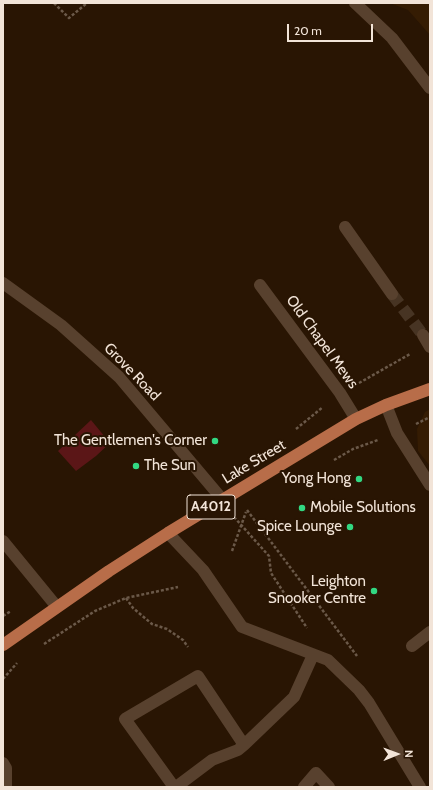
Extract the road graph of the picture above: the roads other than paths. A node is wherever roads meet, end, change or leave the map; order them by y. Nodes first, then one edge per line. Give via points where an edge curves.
1 (355, 3) edge
2 (430, 88) edge
3 (345, 226) dead end
4 (3, 283) edge
5 (260, 285) dead end
6 (392, 294) tunnel mouth
7 (423, 335) tunnel mouth
8 (430, 347) edge
9 (430, 390) edge
10 (386, 405) junction
11 (356, 419) junction
12 (430, 485) edge
13 (222, 500) junction
14 (168, 533) junction
15 (3, 541) edge
16 (57, 607) junction
17 (430, 632) edge
18 (3, 645) edge
19 (412, 646) dead end
20 (314, 654) junction
21 (244, 745) junction
22 (3, 763) edge
23 (6, 787) edge
24 (175, 787) edge
25 (304, 787) edge
26 (329, 787) edge
27 (420, 787) edge

1 - 2 street via 392,38
3 - 6 street
4 - 13 street, Grove Road via 61,325 119,377
5 - 11 street, Old Chapel Mews via 340,393
7 - 8 street
9 - 10 main road, Lake Street / A4012
10 - 11 main road, Lake Street / A4012
10 - 12 street via 397,433
11 - 13 main road, Lake Street / A4012
13 - 14 main road, Lake Street / A4012
14 - 16 main road, Lake Street / A4012
14 - 20 street via 203,570 242,627
15 - 16 street
16 - 18 main road, Lake Street / A4012
17 - 19 street
20 - 21 street via 294,696
20 - 27 street via 328,660 359,690
21 - 24 street via 212,760
21 - 24 street via 198,676 125,719
22 - 23 street via 6,768
25 - 26 street via 316,773

